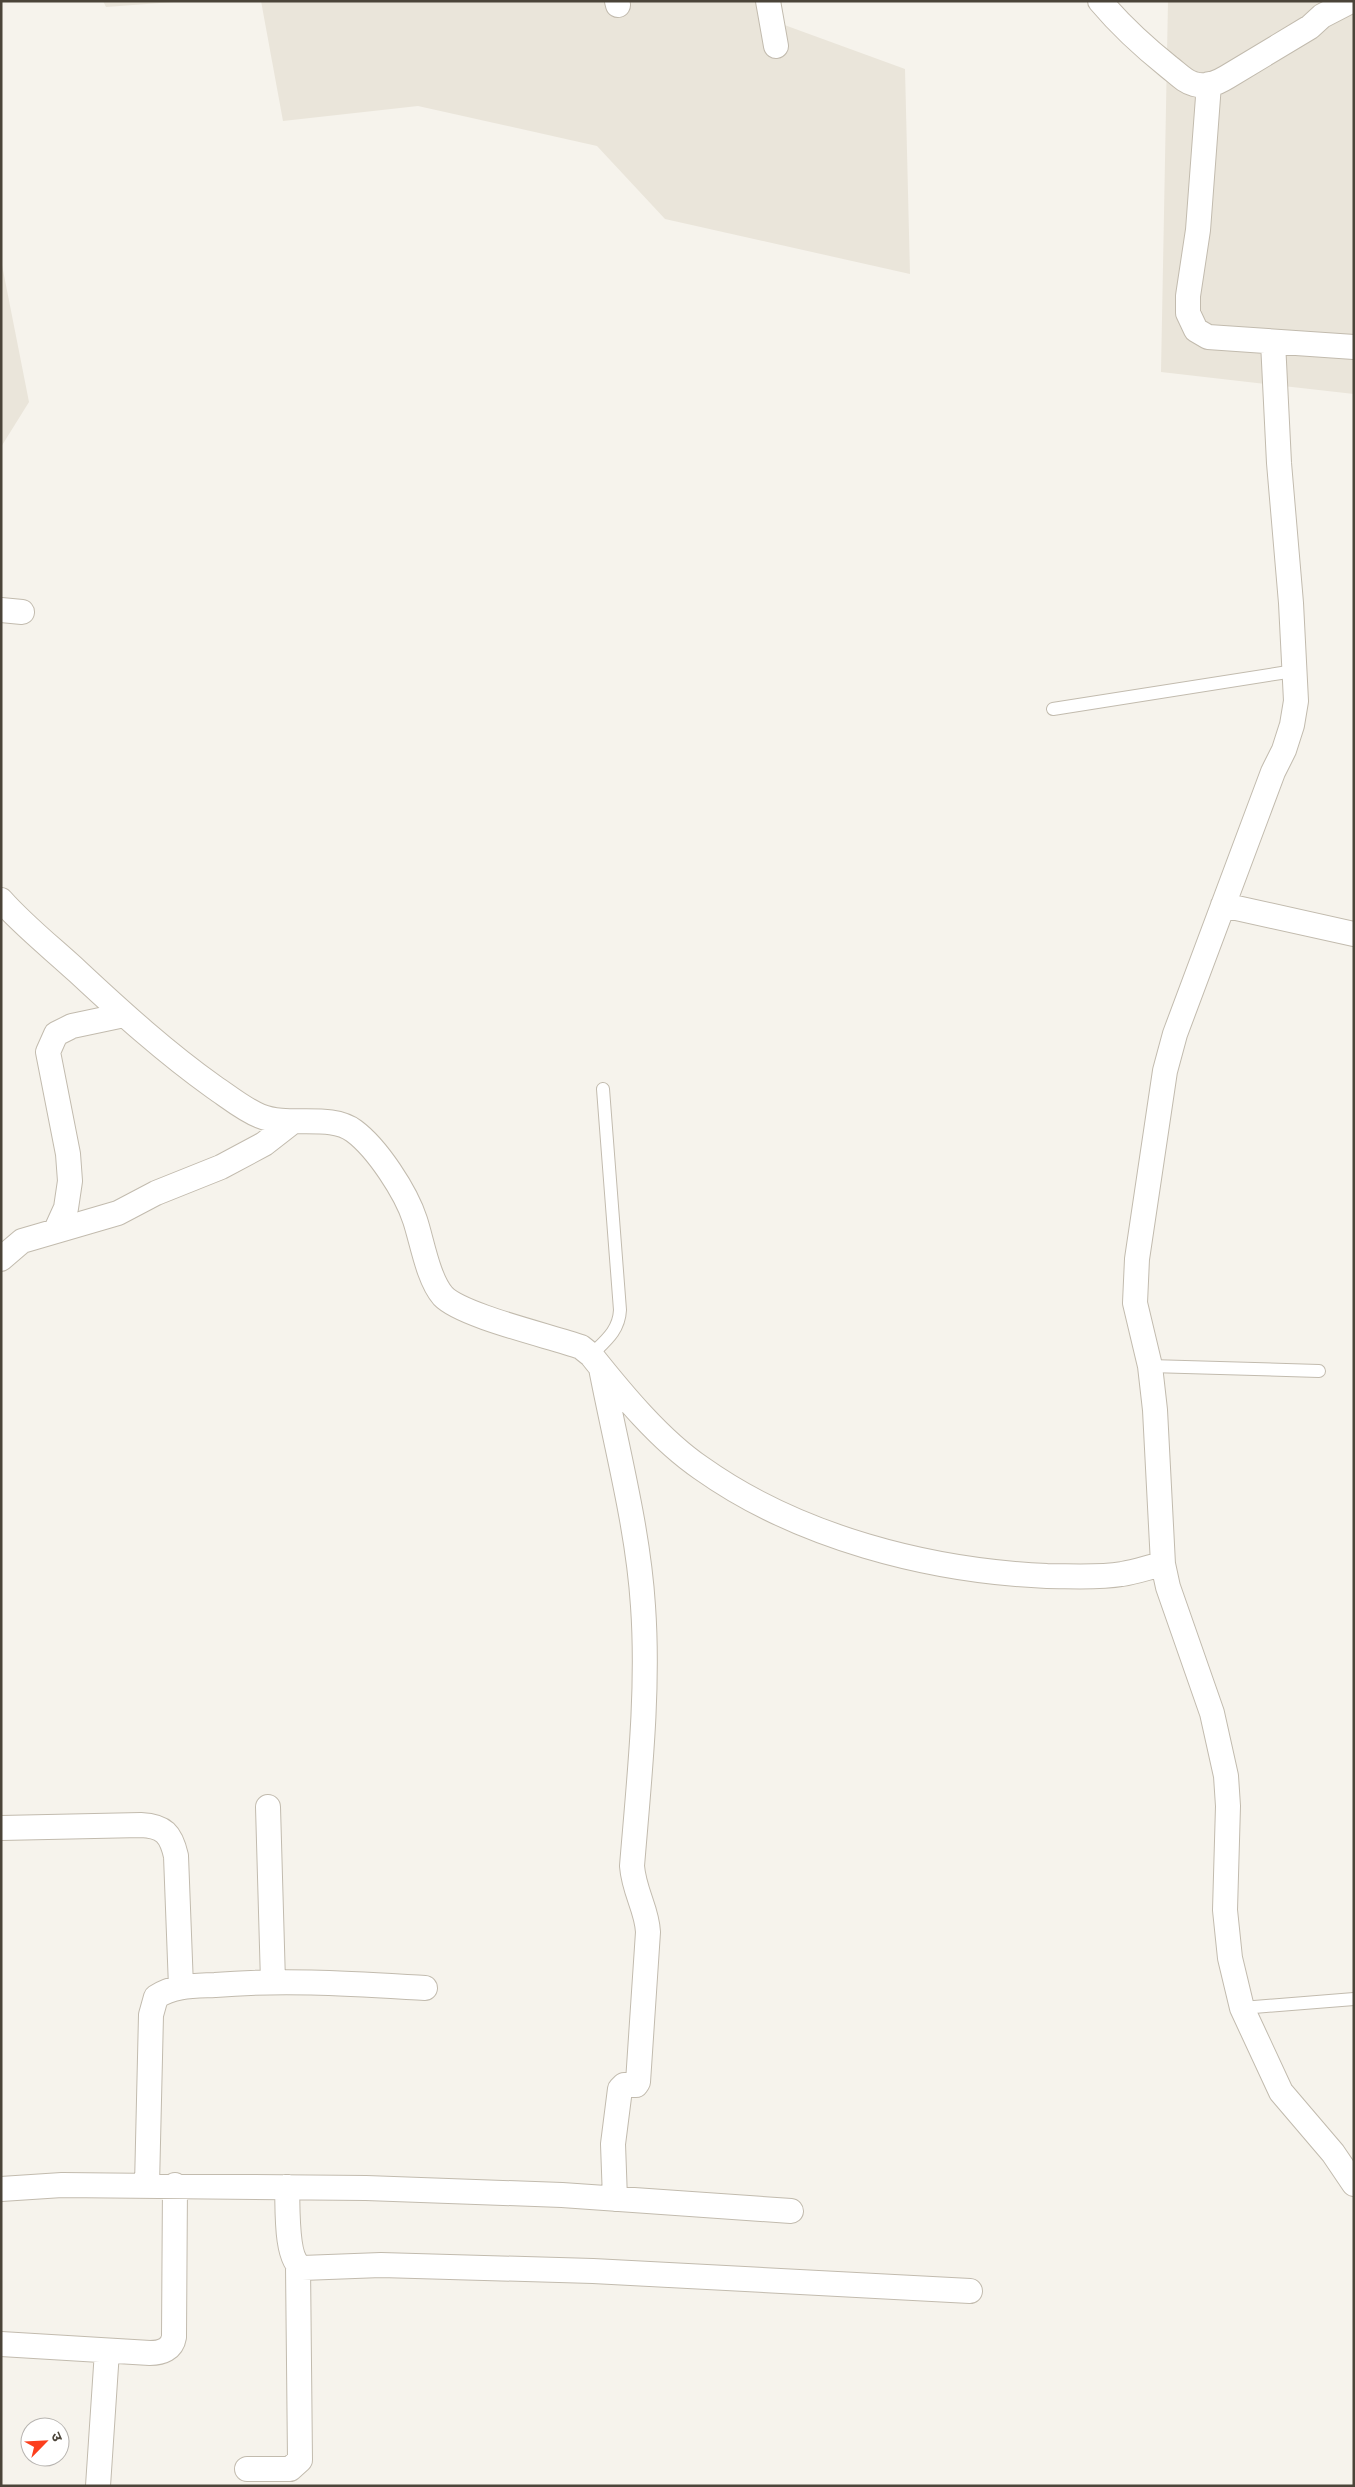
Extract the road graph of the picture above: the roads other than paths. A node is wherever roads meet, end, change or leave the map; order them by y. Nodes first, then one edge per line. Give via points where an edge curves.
1 (768, 1) edge
2 (1100, 1) edge
3 (1351, 1) edge
4 (776, 46) dead end
5 (1209, 84) junction
6 (1273, 342) junction
7 (1354, 347) edge
8 (1294, 671) junction
9 (1053, 709) dead end
10 (1, 900) edge
11 (1223, 905) junction
12 (1354, 934) edge
13 (124, 1015) junction
14 (603, 1089) dead end
15 (291, 1123) junction
16 (56, 1230) junction
17 (1, 1259) edge
18 (596, 1361) junction
19 (1150, 1366) junction
20 (1320, 1371) dead end
21 (1163, 1564) junction
22 (268, 1807) dead end
23 (1, 1828) edge
24 (1, 1832) edge
25 (273, 1982) junction
26 (181, 1988) junction
27 (425, 1988) dead end
28 (1354, 1999) edge
29 (1242, 2008) junction
30 (1354, 2184) edge
31 (175, 2185) junction
32 (147, 2186) junction
33 (286, 2187) junction
34 (1, 2189) edge
35 (615, 2199) junction
36 (791, 2211) dead end
37 (298, 2266) junction
38 (970, 2291) dead end
39 (1, 2344) edge
40 (107, 2351) junction
41 (247, 2469) dead end
42 (98, 2486) edge

1 - 4 street
2 - 5 street via 1128,34 1188,82
3 - 5 street via 1227,77
5 - 6 street via 1188,313 1196,330 1208,336
6 - 7 street
6 - 8 street
8 - 9 lane
8 - 11 street via 1296,701 1292,725
10 - 13 street
11 - 12 street
11 - 19 street via 1175,1034 1157,1116 1147,1203 1136,1259 1135,1303
13 - 15 street via 183,1065 246,1109
13 - 16 street via 72,1026 56,1034 48,1052 68,1154 70,1181 66,1208
14 - 18 lane via 620,1316 615,1332
15 - 16 street via 264,1144 221,1167 156,1193 118,1213
15 - 18 street via 343,1124 361,1137 407,1201 435,1282 443,1296 473,1313 581,1347
16 - 17 street via 22,1241
18 - 21 street via 669,1442 702,1469 761,1504 815,1528 926,1562 1017,1574 1122,1574
18 - 35 street via 640,1564 645,1642 632,1866 633,1882 648,1921 648,1932 638,2082 620,2089 614,2134
19 - 20 lane
19 - 21 street via 1156,1410
21 - 29 street via 1212,1713 1226,1776 1225,1910 1230,1958
22 - 25 street
23 - 24 street
23 - 26 street via 156,1825 166,1833 176,1856
25 - 26 street
25 - 27 street
26 - 32 street via 165,1991 156,1997 152,2006
28 - 29 lane
29 - 30 street via 1281,2092 1333,2153
31 - 32 street
31 - 33 street
31 - 40 street via 173,2344 156,2353
32 - 34 street via 62,2185
33 - 35 street
33 - 37 street via 291,2249
35 - 36 street
37 - 38 street via 309,2269 381,2265 593,2271
37 - 41 street via 300,2460 290,2469
39 - 40 street
40 - 42 street

